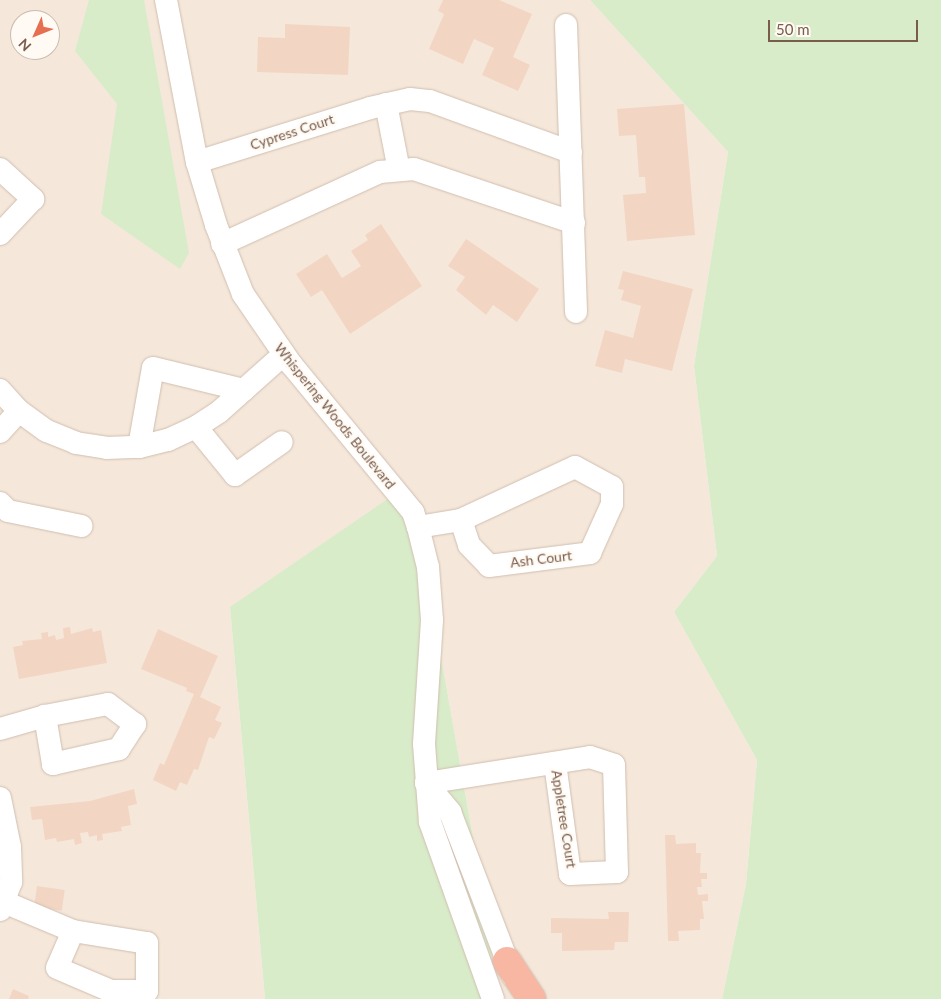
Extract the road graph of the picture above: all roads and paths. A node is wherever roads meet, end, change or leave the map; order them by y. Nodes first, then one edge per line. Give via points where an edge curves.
1 (166, 0) edge
2 (566, 25) dead end
3 (386, 104) junction
4 (572, 152) junction
5 (197, 162) junction
6 (0, 169) edge
7 (398, 170) junction
8 (574, 223) junction
9 (0, 234) edge
10 (222, 244) junction
11 (576, 312) dead end
12 (284, 354) junction
13 (0, 390) edge
14 (243, 390) junction
15 (19, 411) junction
16 (196, 427) junction
17 (0, 432) edge
18 (282, 442) dead end
19 (139, 447) junction
20 (0, 503) edge
21 (461, 520) junction
22 (82, 526) dead end
23 (418, 526) junction
24 (45, 716) dead end
25 (0, 730) edge
26 (555, 763) junction
27 (426, 783) junction
28 (0, 798) edge
29 (2, 906) edge
30 (73, 931) dead end
31 (507, 961) junction
32 (493, 999) edge
33 (522, 999) edge
34 (532, 999) edge

1 - 5 street, Whispering Woods Boulevard
2 - 4 street
3 - 4 street, Cypress Court via 410,99 430,101
3 - 5 street, Cypress Court
3 - 7 street
4 - 8 street
5 - 10 street, Whispering Woods Boulevard
6 - 9 street via 33,199
7 - 8 street via 414,169
7 - 10 street via 380,172
8 - 11 street
10 - 12 street, Whispering Woods Boulevard via 244,294
12 - 14 street
12 - 23 street, Whispering Woods Boulevard via 413,512
13 - 15 street
14 - 16 street
14 - 19 street via 153,368
15 - 17 street
15 - 19 street via 47,431 76,443 106,448
16 - 18 street via 235,475
16 - 19 street via 168,440
20 - 22 street via 8,511
21 - 21 street, Ash Court via 575,466 612,487 612,504 590,553 489,566 469,545
21 - 23 street, Ash Court
23 - 27 street, Whispering Woods Boulevard via 428,567 432,620 425,690
24 - 25 street
26 - 26 street, Appletree Court via 590,757 614,765 617,872 570,874
26 - 27 street, Appletree Court
27 - 31 street via 450,812
27 - 32 street, Whispering Woods Boulevard via 430,822
28 - 29 street via 10,847 11,882
29 - 30 street
31 - 33 street
31 - 34 highway

